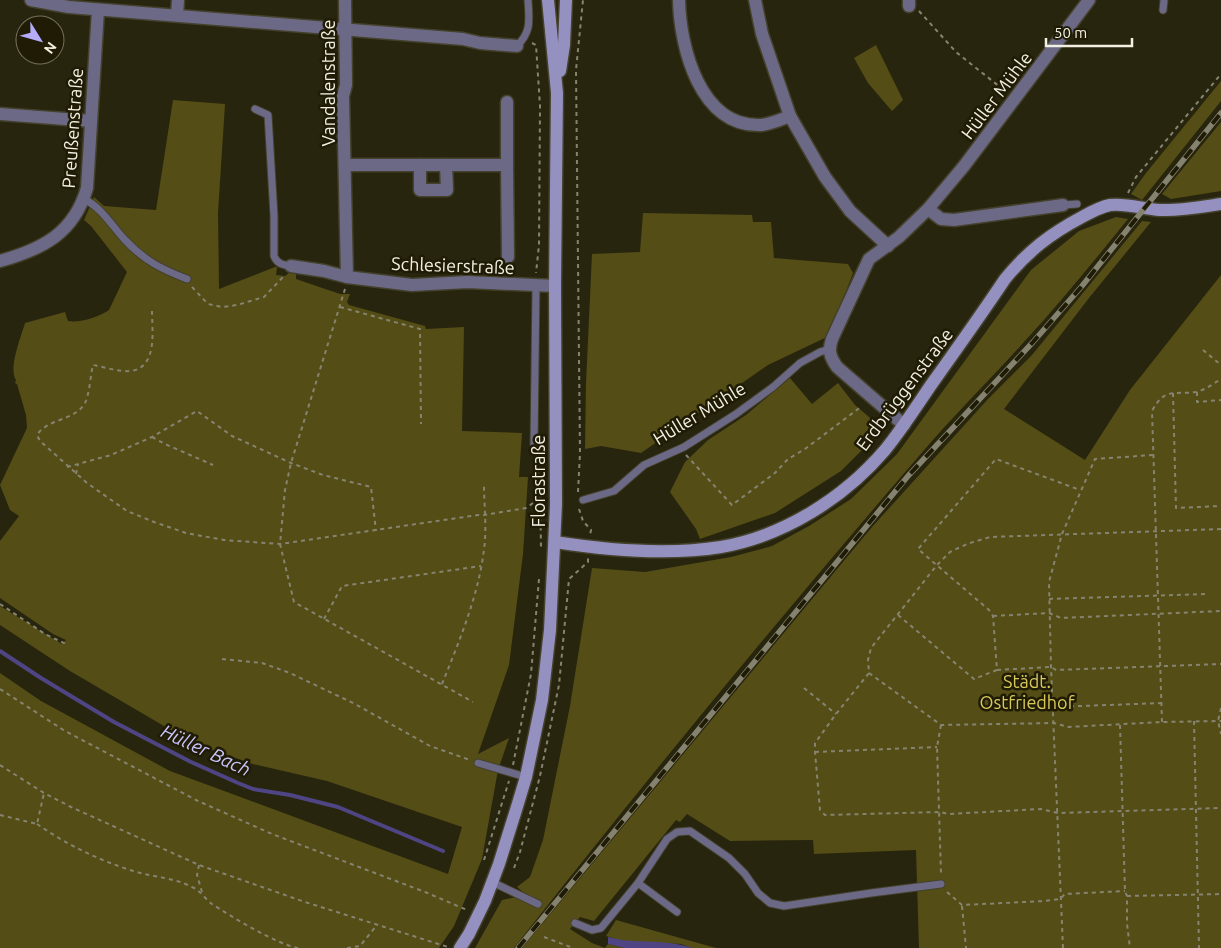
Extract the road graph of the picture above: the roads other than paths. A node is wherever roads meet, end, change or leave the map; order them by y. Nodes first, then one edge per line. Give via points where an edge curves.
1 (31, 0) edge
2 (178, 0) edge
3 (345, 0) edge
4 (528, 0) edge
5 (548, 0) edge
6 (566, 0) edge
7 (679, 0) edge
8 (755, 0) edge
9 (1089, 0) edge
10 (1164, 0) edge
11 (98, 10) junction
12 (1163, 10) dead end
13 (176, 15) junction
14 (346, 29) junction
15 (520, 42) joint
16 (557, 93) junction
17 (507, 102) dead end
18 (255, 109) dead end
19 (0, 114) edge
20 (790, 116) junction
21 (91, 121) junction
22 (507, 164) junction
23 (345, 165) junction
24 (420, 165) junction
25 (446, 165) junction
26 (84, 199) junction
27 (1077, 204) dead end
28 (1221, 204) edge
29 (1063, 205) joint
30 (928, 209) junction
31 (888, 246) junction
32 (508, 257) dead end
33 (0, 261) edge
34 (291, 266) joint
35 (347, 276) junction
36 (187, 279) road end
37 (536, 286) junction
38 (555, 286) junction
39 (829, 349) junction
40 (904, 425) junction
41 (534, 445) road end
42 (584, 500) dead end
43 (555, 542) junction
44 (478, 763) road end
45 (526, 777) junction
46 (492, 882) junction
47 (638, 883) junction
48 (941, 884) road end
49 (538, 904) dead end
50 (677, 912) dead end
51 (575, 923) dead end
52 (460, 948) edge

1 - 11 street
2 - 13 street
3 - 14 street, Vandalenstraße
4 - 15 lane via 529,30
5 - 16 main road, Florastraße
6 - 16 main road, Florastraße
7 - 20 street via 679,18 688,62 711,103 735,120 748,123 767,124
8 - 20 street via 762,34
9 - 30 street, Hüller Mühle
10 - 12 lane
11 - 13 street
11 - 21 street, Preußenstraße
13 - 14 street
14 - 15 street via 463,38 480,43
14 - 23 street, Vandalenstraße
16 - 38 main road, Florastraße
17 - 22 street
18 - 34 lane via 268,115 274,256 282,265
19 - 21 street
20 - 31 street via 825,177 845,204
21 - 26 street, Preußenstraße
22 - 25 street, Vandalenstraße
22 - 32 street
23 - 24 street, Vandalenstraße
23 - 35 street, Vandalenstraße
24 - 25 street, Vandalenstraße
24 - 25 street via 420,190 447,190
26 - 33 street, Preußenstraße via 73,220 50,241
26 - 36 lane via 98,208 144,259
27 - 29 lane
28 - 40 main road, Erdbrüggenstraße via 1167,210 1110,205 1050,235 1019,262
29 - 30 street via 954,220 941,219
30 - 31 street, Hüller Mühle
31 - 39 street, Hüller Mühle via 869,259
34 - 35 street, Schlesierstraße
35 - 37 street, Schlesierstraße via 412,285 467,282
37 - 38 street, Schlesierstraße
37 - 41 lane
38 - 43 main road, Florastraße
39 - 40 street via 837,367
39 - 42 lane, Hüller Mühle via 800,363 736,414 684,447 644,465 614,491
40 - 43 main road, Erdbrüggenstraße via 884,450 841,491 797,521 757,537 722,547 682,551 589,547
43 - 45 main road, Florastraße via 547,666
44 - 45 lane
45 - 46 main road, Florastraße
46 - 49 lane
46 - 52 main road, Florastraße
47 - 48 lane via 668,839 677,832 690,831 729,858 770,903 784,906
47 - 50 lane
47 - 51 lane via 601,928 592,930

